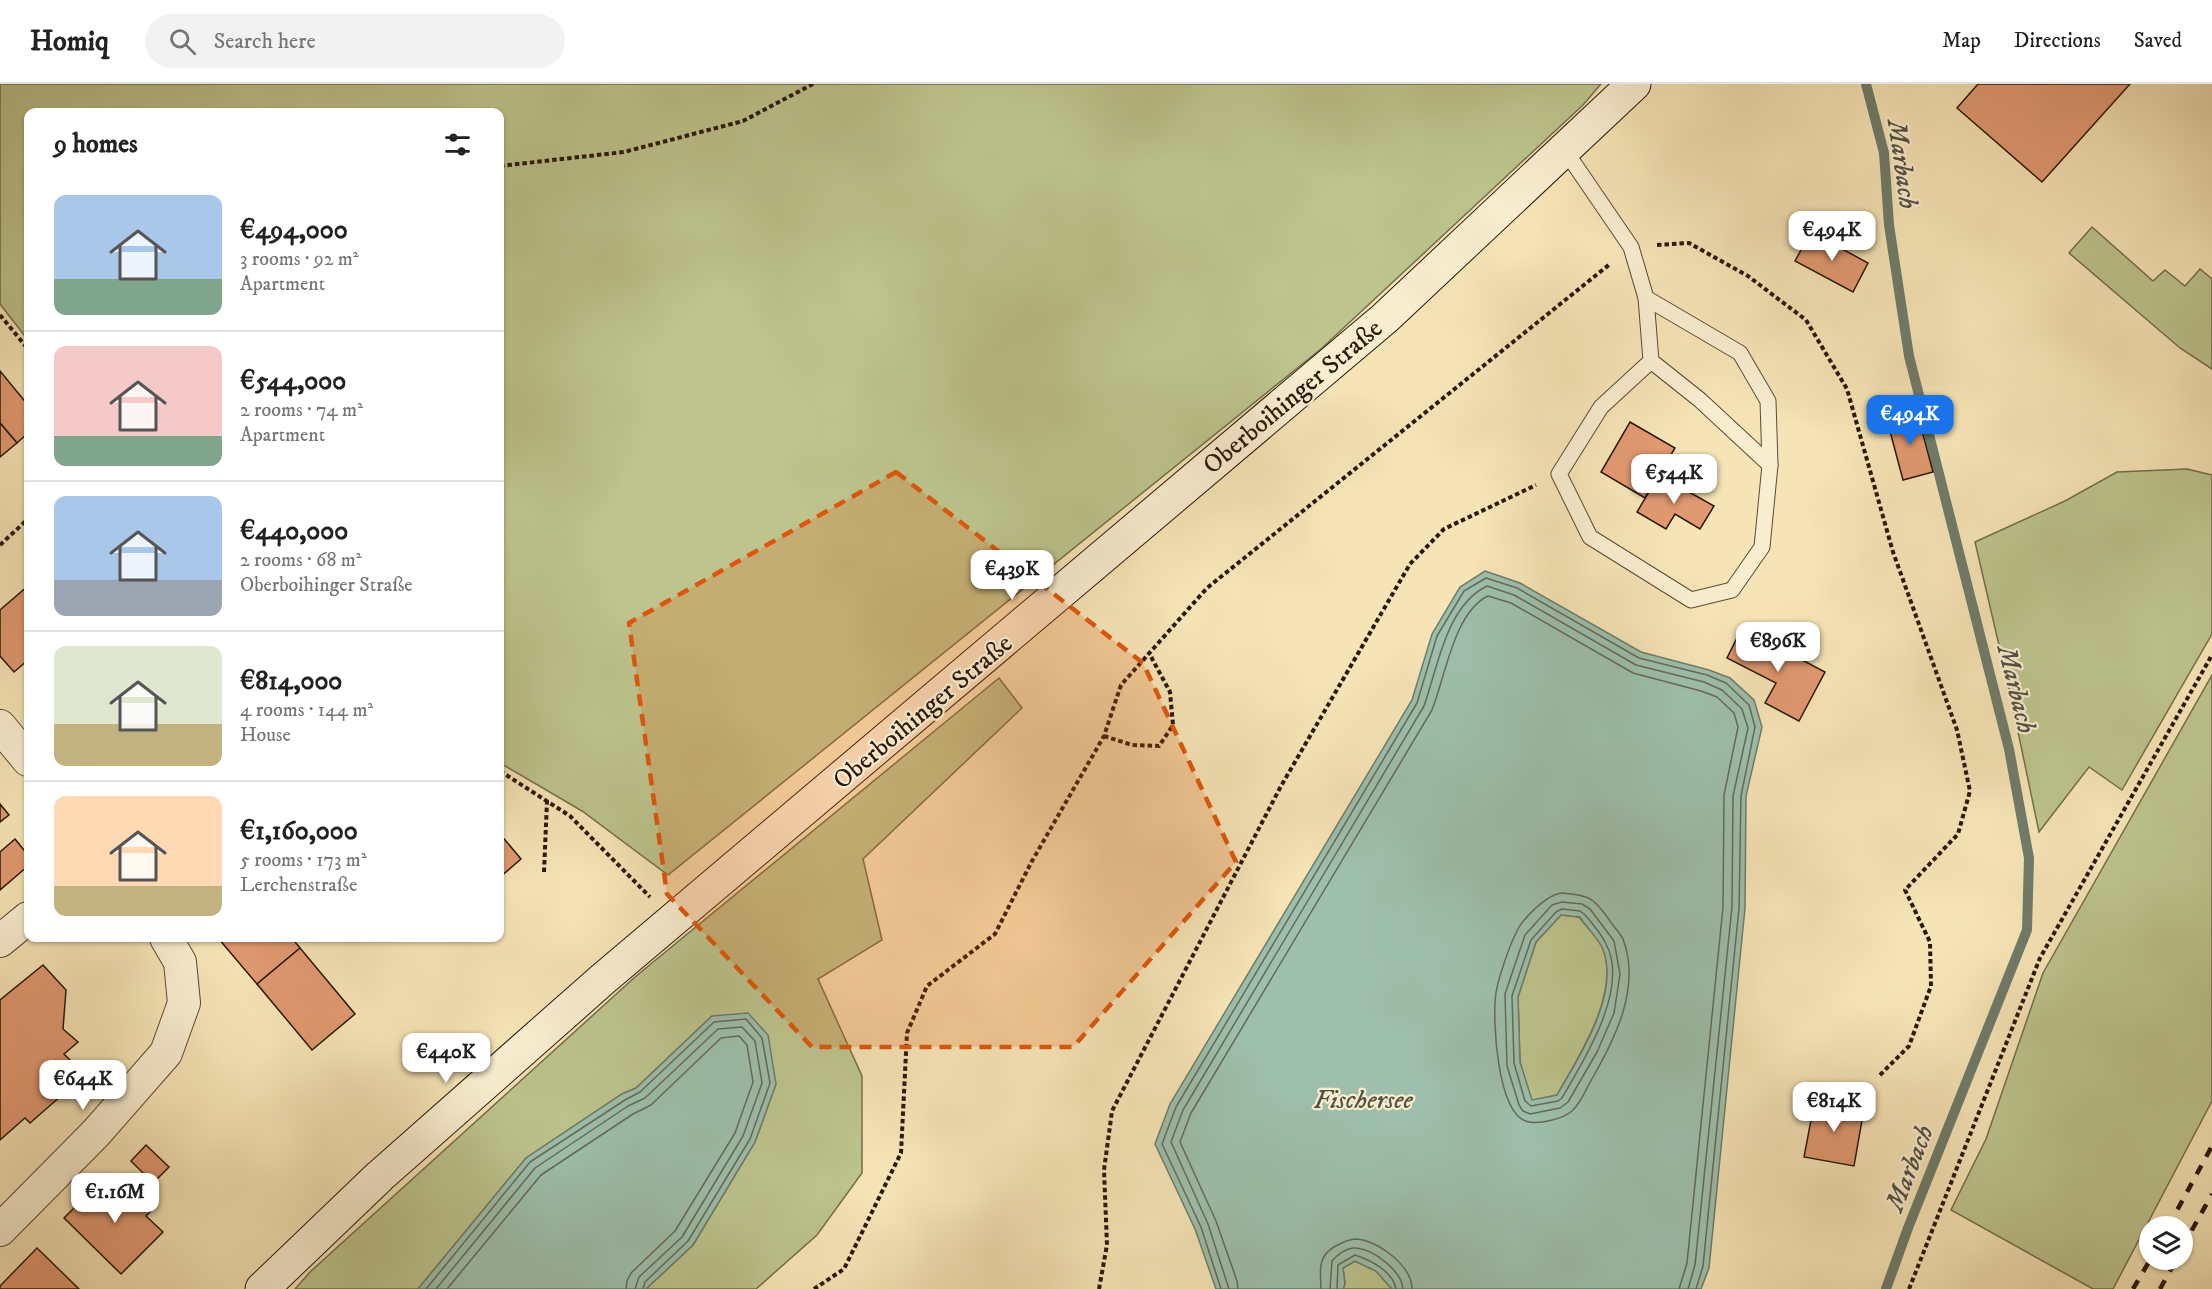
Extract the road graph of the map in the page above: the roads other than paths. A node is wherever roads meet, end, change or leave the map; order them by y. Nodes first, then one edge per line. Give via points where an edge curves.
1 (1634, 84) edge
2 (1564, 149) junction
3 (1647, 298) junction
4 (1651, 361) junction
5 (1770, 465) junction
6 (0, 726) edge
7 (24, 755) edge
8 (24, 921) edge
9 (0, 941) edge
10 (173, 950) edge
11 (0, 1230) edge
12 (262, 1289) edge

1 - 2 main road, Oberboihinger Straße
2 - 3 lane via 1631,247
2 - 12 main road, Oberboihinger Straße via 1385,318 603,979 380,1176
3 - 4 lane
3 - 5 lane via 1740,353 1768,401
4 - 5 lane
4 - 5 lane via 1601,407 1559,474 1590,537 1691,600 1732,590 1762,547
6 - 7 street
8 - 9 street
10 - 11 street via 184,1003 166,1053 96,1133

